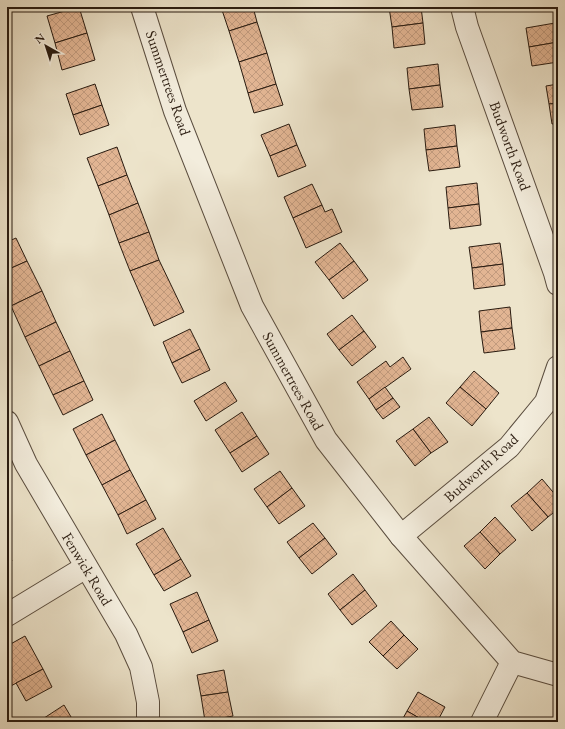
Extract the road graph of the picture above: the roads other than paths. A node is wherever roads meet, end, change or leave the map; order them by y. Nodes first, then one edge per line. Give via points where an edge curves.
1 (142, 7) edge
2 (462, 7) edge
3 (558, 284) edge
4 (558, 367) edge
5 (7, 422) edge
6 (401, 536) junction
7 (86, 567) junction
8 (7, 615) edge
9 (512, 662) junction
10 (558, 675) edge
11 (148, 722) edge
12 (482, 722) edge

1 - 6 street, Summertrees Road via 175,111 252,306 326,440
2 - 3 street, Budworth Road
4 - 6 street, Budworth Road via 546,402 510,446
5 - 7 street, Fenwick Road via 26,464
6 - 9 street, Summertrees Road
7 - 8 street
7 - 11 street, Fenwick Road via 126,634 141,667 148,702
9 - 10 street
9 - 12 street

